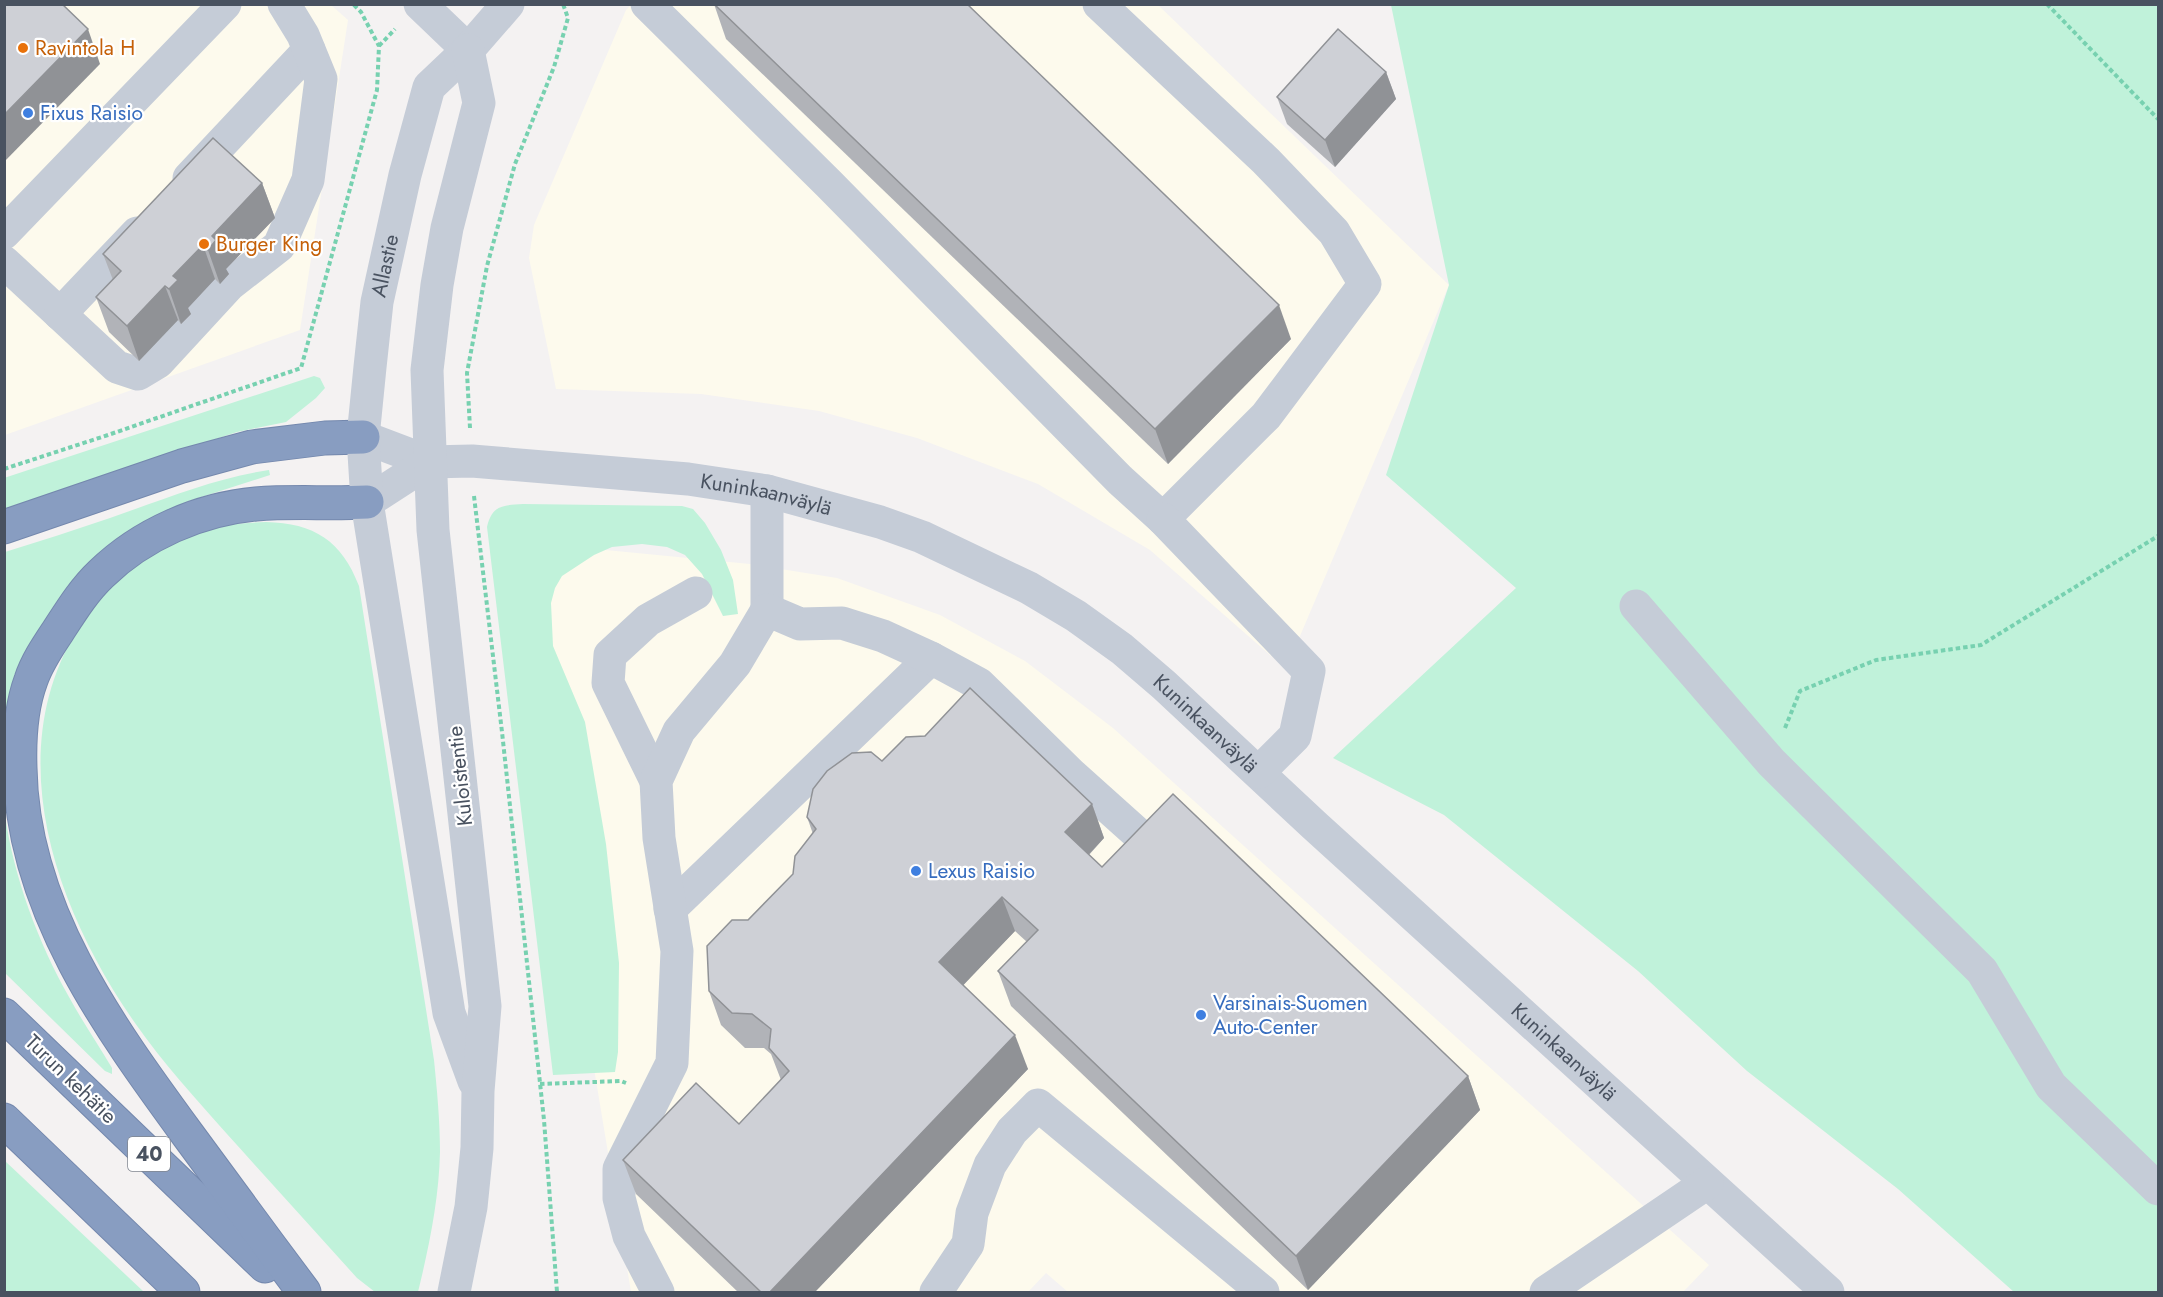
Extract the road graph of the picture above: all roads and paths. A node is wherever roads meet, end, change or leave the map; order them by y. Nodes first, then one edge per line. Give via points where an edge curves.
1 (225, 4) edge
2 (284, 4) edge
3 (353, 4) edge
4 (420, 4) edge
5 (508, 4) edge
6 (563, 4) edge
7 (647, 4) edge
8 (1099, 4) edge
9 (2047, 4) edge
10 (309, 50) junction
11 (468, 50) junction
12 (2158, 119) edge
13 (4, 232) edge
14 (4, 262) edge
15 (60, 314) junction
16 (363, 438) junction
17 (472, 460) junction
18 (429, 462) junction
19 (4, 469) edge
20 (767, 491) junction
21 (367, 502) junction
22 (1163, 519) junction
23 (4, 527) edge
24 (2158, 536) edge
25 (696, 593) dead end
26 (1636, 606) dead end
27 (767, 610) junction
28 (931, 658) junction
29 (1772, 762) junction
30 (1259, 772) junction
31 (656, 781) junction
32 (1138, 834) edge
33 (670, 909) junction
34 (4, 1015) edge
35 (621, 1081) dead end
36 (540, 1084) junction
37 (478, 1091) junction
38 (4, 1120) edge
39 (1707, 1183) junction
40 (2158, 1189) edge
41 (183, 1293) edge
42 (293, 1293) edge
43 (304, 1293) edge
44 (454, 1293) edge
45 (557, 1293) edge
46 (658, 1293) edge
47 (936, 1293) edge
48 (1263, 1293) edge
49 (1546, 1293) edge
50 (1827, 1293) edge

1 - 13 street
2 - 10 street
3 - 19 path via 379,46 377,90 301,368
4 - 11 street
5 - 11 street, Allastie
6 - 17 path via 568,18 554,67 515,164 487,266 466,373
7 - 22 street
8 - 22 street via 1266,160 1335,232 1365,284 1266,417
9 - 12 path
10 - 15 street
10 - 15 street via 321,80 308,180 279,246 229,285 158,362 138,374 117,367
11 - 16 street, Allastie via 429,87 405,175 377,302
11 - 18 street via 479,103 447,228 437,285 427,370
14 - 15 street
16 - 18 street
16 - 21 street, Allastie
16 - 23 highway via 325,438 252,447 182,466
17 - 18 street, Kuninkaanväylä
17 - 20 street, Kuninkaanväylä via 688,479
17 - 36 path
18 - 21 street
18 - 37 street, Kuloistentie via 485,1006
20 - 27 street
20 - 30 street, Kuninkaanväylä via 922,537 1029,588 1122,649
21 - 37 street, Kuloistentie via 449,1013
21 - 43 highway via 257,504 227,509 190,519 125,553 78,600 42,655 31,680 20,739 23,822 34,867 83,979 143,1074
22 - 30 street via 1309,671 1295,736
24 - 29 path via 1981,645 1876,660 1800,691
25 - 31 street via 648,620 610,655 608,683
26 - 29 street
27 - 28 street via 800,624 842,623
27 - 31 street via 735,664 679,731
28 - 32 street via 979,684
28 - 33 street
29 - 40 street via 1982,971 2051,1086
30 - 39 street, Kuninkaanväylä
31 - 33 street via 659,837
33 - 46 street via 677,951 672,1063 619,1169 619,1198 629,1236
34 - 42 highway, Turun kehätie / 40
35 - 36 path
36 - 45 path
37 - 44 street, Kuloistentie via 471,1207
38 - 41 highway
39 - 49 street
39 - 50 street, Kuninkaanväylä
47 - 48 street via 968,1244 972,1213 990,1165 1012,1131 1038,1105

